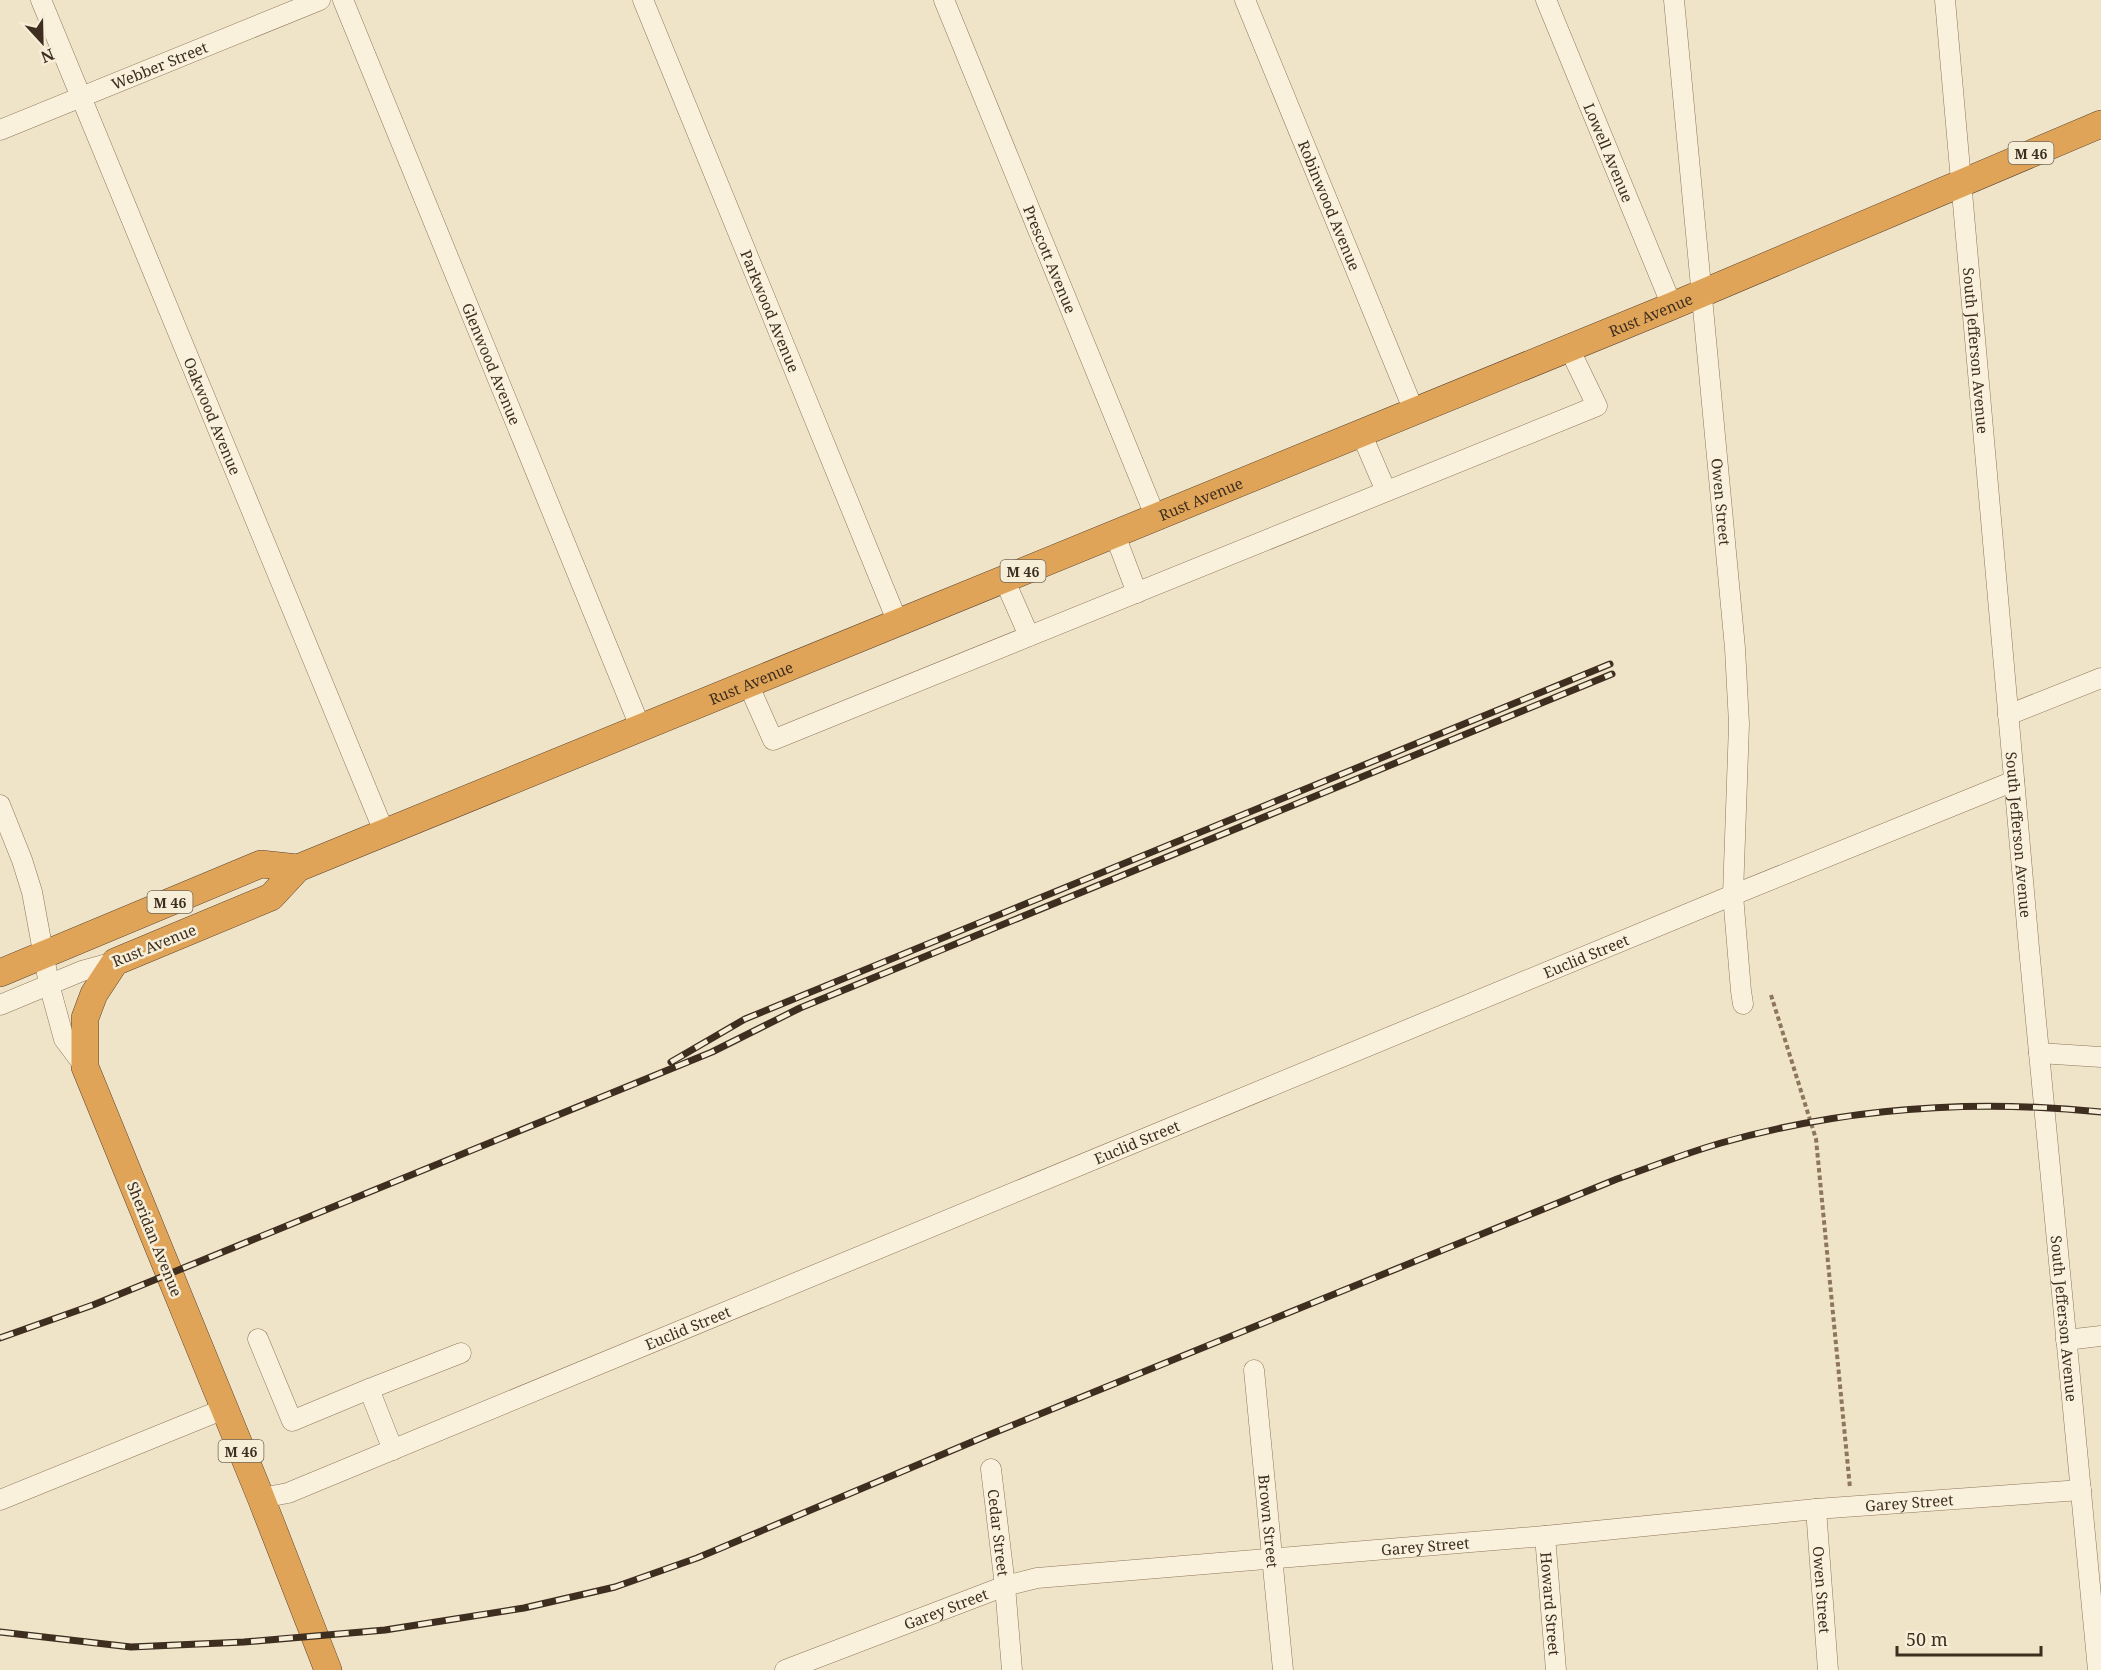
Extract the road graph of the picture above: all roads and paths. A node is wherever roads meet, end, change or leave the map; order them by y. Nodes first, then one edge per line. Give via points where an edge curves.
1 (41, 0) edge
2 (320, 0) edge
3 (343, 0) edge
4 (643, 0) edge
5 (944, 0) edge
6 (1245, 0) edge
7 (1546, 0) edge
8 (1674, 0) edge
9 (1946, 0) edge
10 (81, 98) junction
11 (2101, 124) edge
12 (0, 130) edge
13 (1962, 183) junction
14 (1701, 294) junction
15 (1672, 306) junction
16 (1569, 348) junction
17 (1414, 411) junction
18 (1361, 433) junction
19 (1386, 491) junction
20 (1156, 518) junction
21 (1115, 535) junction
22 (1004, 579) junction
23 (1137, 593) junction
24 (898, 623) junction
25 (1029, 636) junction
26 (2101, 678) edge
27 (748, 684) junction
28 (2008, 715) junction
29 (641, 729) junction
30 (2014, 781) junction
31 (2, 815) edge
32 (385, 834) junction
33 (298, 868) junction
34 (1733, 895) junction
35 (44, 954) junction
36 (115, 962) junction
37 (0, 973) edge
38 (49, 984) junction
39 (1771, 995) dead end
40 (1743, 1004) dead end
41 (0, 1005) edge
42 (2039, 1053) junction
43 (2101, 1057) edge
44 (85, 1067) junction
45 (2101, 1336) edge
46 (258, 1339) dead end
47 (2066, 1340) junction
48 (461, 1353) dead end
49 (1254, 1370) dead end
50 (369, 1389) junction
51 (224, 1409) junction
52 (393, 1450) junction
53 (991, 1468) dead end
54 (2081, 1490) junction
55 (1851, 1495) dead end
56 (261, 1498) junction
57 (0, 1500) edge
58 (1816, 1509) junction
59 (1545, 1536) junction
60 (1274, 1559) junction
61 (1005, 1586) junction
62 (328, 1670) edge
63 (785, 1670) edge
64 (1012, 1670) edge
65 (1283, 1670) edge
66 (1556, 1670) edge
67 (1828, 1670) edge
68 (2098, 1670) edge

1 - 10 street, Oakwood Avenue
2 - 10 street, Webber Street
3 - 29 street, Glenwood Avenue
4 - 24 street, Parkwood Avenue
5 - 20 street, Prescott Avenue
6 - 17 street, Robinwood Avenue
7 - 15 street, Lowell Avenue
8 - 14 street, Owen Street
9 - 13 street, South Jefferson Avenue
10 - 12 street, Webber Street
10 - 32 street, Oakwood Avenue
11 - 13 highway, Rust Avenue / M 46
13 - 14 highway, Rust Avenue / M 46
13 - 28 street, South Jefferson Avenue
14 - 15 highway, Rust Avenue / M 46
14 - 34 street, Owen Street via 1735,648 1739,724
15 - 16 highway, Rust Avenue / M 46
16 - 17 highway, Rust Avenue / M 46
16 - 19 street via 1597,406
17 - 18 highway, Rust Avenue / M 46
18 - 19 street
18 - 20 highway, Rust Avenue / M 46
19 - 23 street
20 - 21 highway, Rust Avenue / M 46
21 - 22 highway, Rust Avenue / M 46
21 - 23 street
22 - 24 highway, Rust Avenue / M 46
22 - 25 street
23 - 25 street
24 - 27 highway, Rust Avenue / M 46
25 - 27 street via 773,740
26 - 28 street
27 - 29 highway, Rust Avenue / M 46
28 - 30 street, South Jefferson Avenue
29 - 32 highway, Rust Avenue / M 46
30 - 34 street, Euclid Street
30 - 42 street, South Jefferson Avenue
31 - 35 street, Sheridan Avenue via 32,892
32 - 33 highway, Rust Avenue / M 46
33 - 35 highway, Rust Avenue / M 46 via 261,864
33 - 36 highway, Rust Avenue / M 46 via 271,897
34 - 40 street, Owen Street
34 - 52 street, Euclid Street
35 - 37 highway, Rust Avenue / M 46
35 - 38 street, Sheridan Avenue
36 - 38 street, Rust Avenue
36 - 44 highway, M 46 via 94,994 85,1018
38 - 41 street, Rust Avenue
38 - 44 street, Sheridan Avenue via 64,1039
39 - 55 path via 1816,1139
42 - 43 street
42 - 47 street, South Jefferson Avenue
44 - 51 highway, Sheridan Avenue / M 46
45 - 47 street
46 - 50 street via 292,1421
47 - 54 street, South Jefferson Avenue
48 - 50 street
49 - 60 street, Brown Street
50 - 52 street
51 - 56 highway, Sheridan Avenue / M 46
51 - 57 street
52 - 56 street, Euclid Street via 288,1493
53 - 61 street, Cedar Street
54 - 58 street, Garey Street
54 - 68 street, South Jefferson Avenue
56 - 62 highway, Sheridan Avenue / M 46
58 - 59 street, Garey Street
58 - 67 street, Owen Street
59 - 60 street, Garey Street
59 - 66 street, Howard Street
60 - 61 street, Garey Street via 1037,1578
60 - 65 street, Brown Street
61 - 63 street, Garey Street
61 - 64 street, Cedar Street

